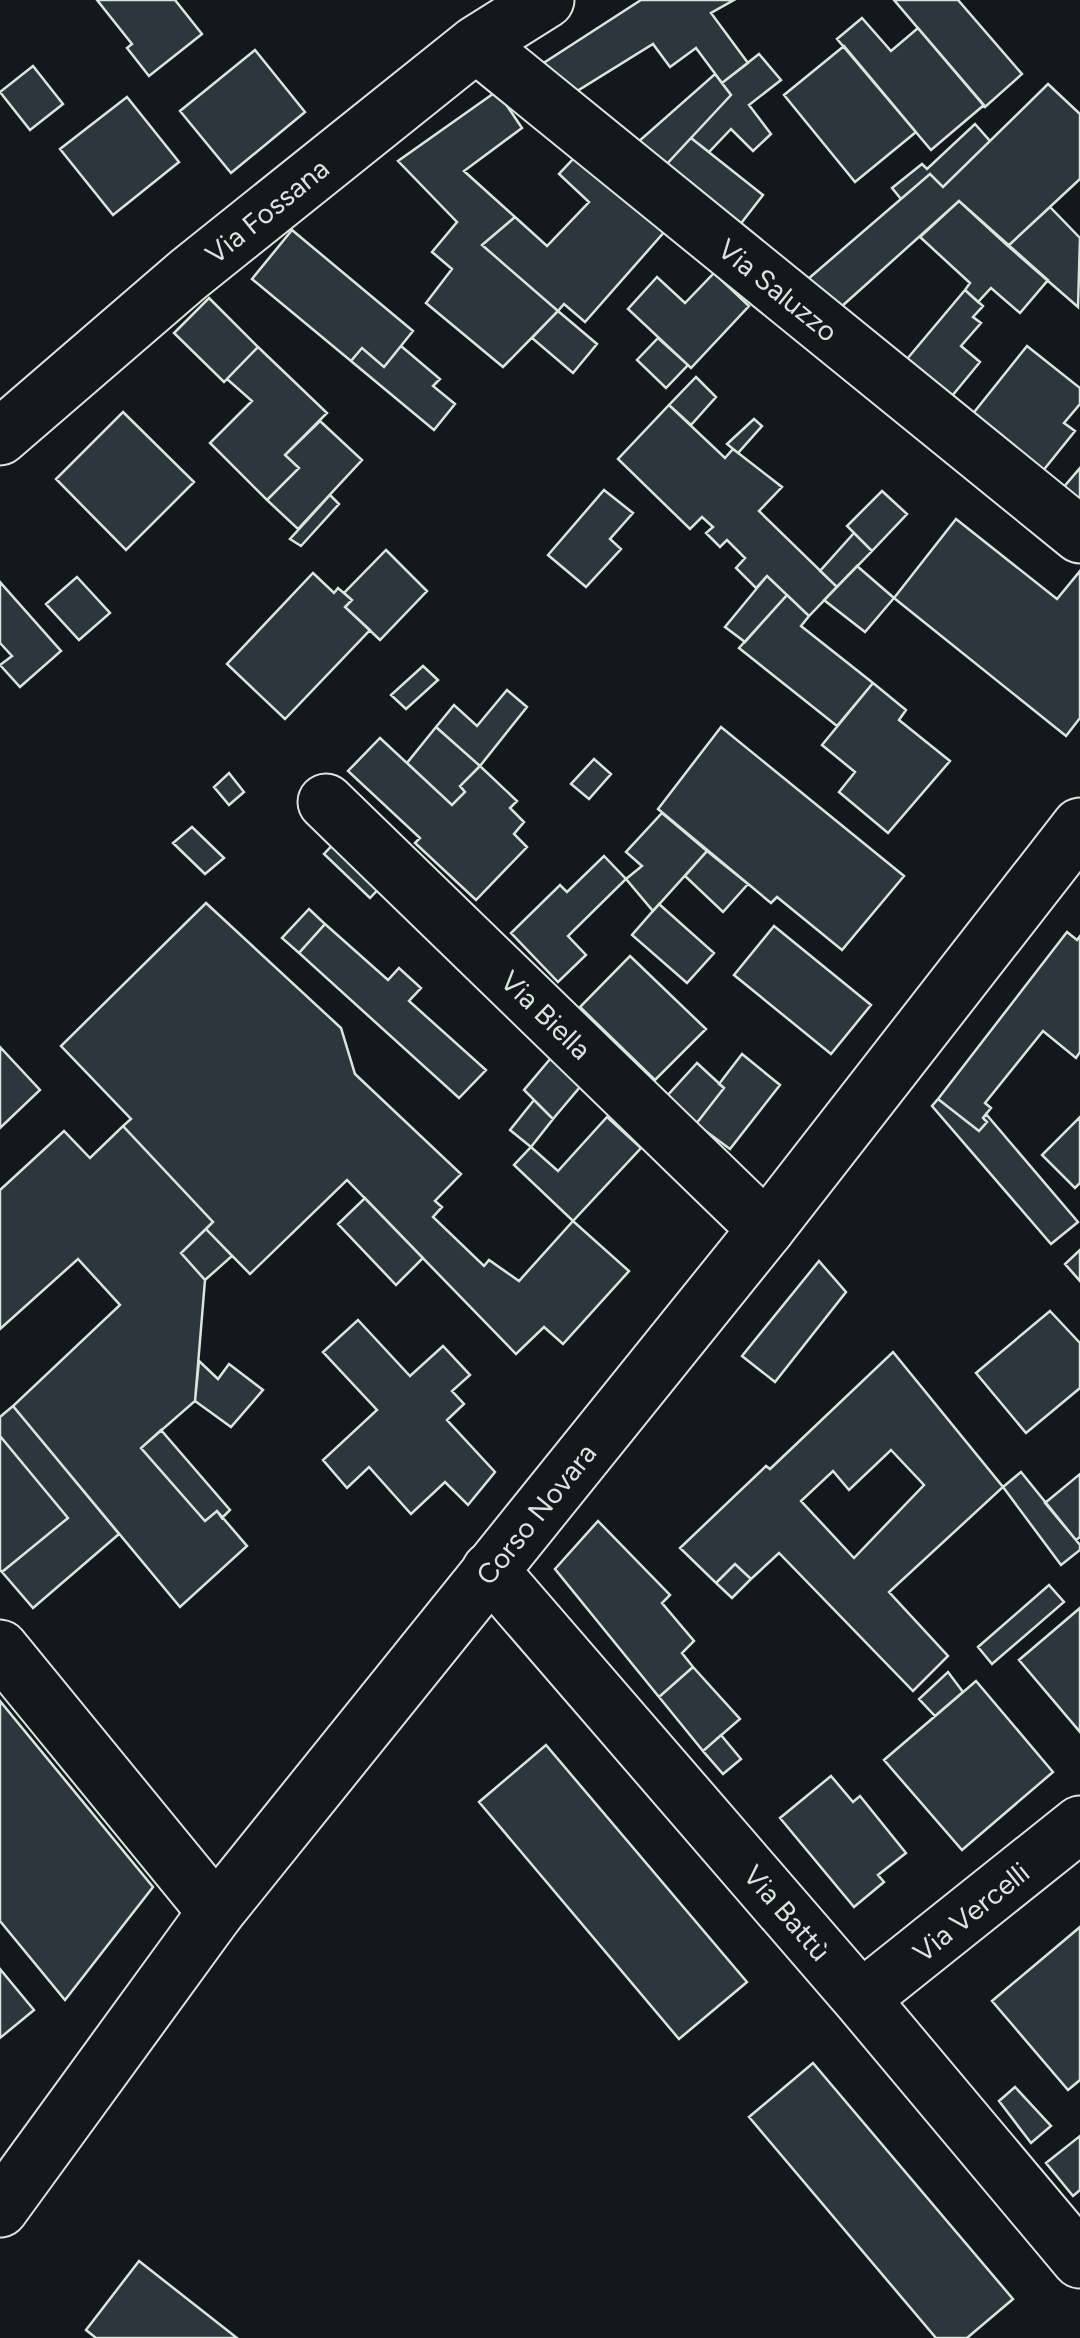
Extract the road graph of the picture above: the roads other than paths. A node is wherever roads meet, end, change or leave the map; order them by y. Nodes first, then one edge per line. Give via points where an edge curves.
1 (546, 0) edge
2 (476, 44) junction
3 (0, 437) edge
4 (1080, 535) edge
5 (326, 802) dead end
6 (1080, 826) edge
7 (766, 1229) junction
8 (490, 1570) junction
9 (0, 1648) edge
10 (1080, 1824) edge
11 (216, 1912) junction
12 (861, 1999) junction
13 (0, 2209) edge
14 (1080, 2260) edge

1 - 2 street, Via Fossana
2 - 3 street, Via Fossana via 189,274
2 - 4 street, Via Saluzzo
5 - 7 street, Via Biella
6 - 7 street, Corso Novara
7 - 8 street, Corso Novara
8 - 11 street, Corso Novara
8 - 12 street, Via Battù
9 - 11 street
10 - 12 street, Via Vercelli
11 - 13 street, Corso Novara
12 - 14 street, Via Battù

